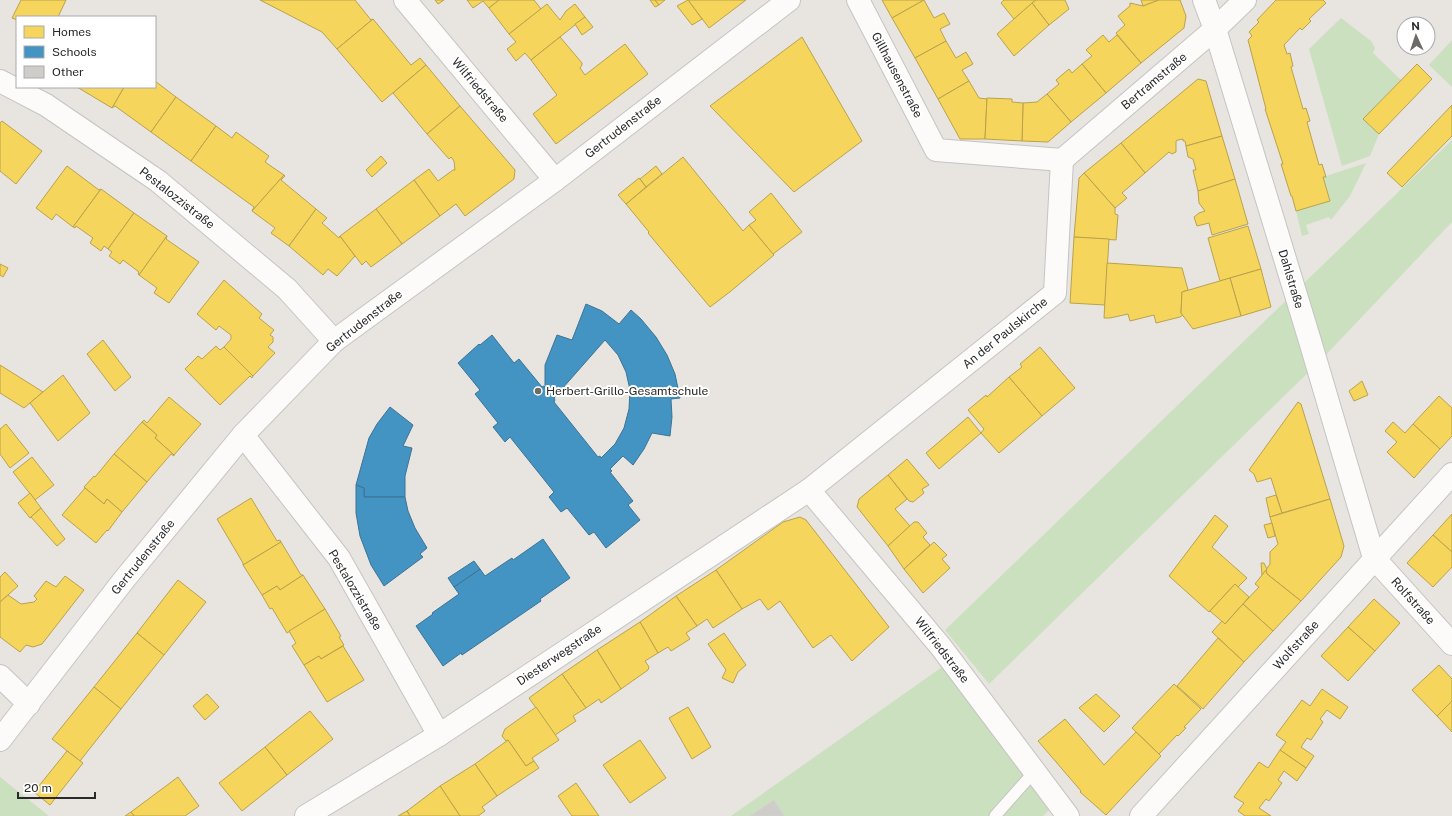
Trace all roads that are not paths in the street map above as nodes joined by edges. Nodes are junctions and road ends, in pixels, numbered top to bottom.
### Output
1 (405, 0) edge
2 (789, 0) edge
3 (858, 0) edge
4 (1204, 0) edge
5 (1245, 0) edge
6 (1215, 30) junction
7 (0, 81) edge
8 (1062, 160) junction
9 (555, 180) junction
10 (334, 341) junction
11 (243, 435) junction
12 (1452, 474) edge
13 (809, 490) junction
14 (1374, 558) junction
15 (1452, 644) edge
16 (0, 676) edge
17 (29, 704) junction
18 (439, 735) junction
19 (0, 740) edge
20 (1034, 772) junction
21 (306, 816) edge
22 (995, 816) edge
23 (1068, 816) edge
24 (1141, 816) edge

1 - 9 street, Wilfriedstraße
2 - 9 street, Gertrudenstraße
3 - 8 street, Gillhausenstraße
4 - 6 street, Dahlstraße
5 - 6 street, Bertramstraße
6 - 8 street, Bertramstraße
6 - 14 street, Dahlstraße
7 - 10 street, Pestalozzistraße
8 - 13 street, An der Paulskirche
9 - 10 street, Gertrudenstraße
10 - 11 street, Gertrudenstraße
11 - 17 street, Gertrudenstraße
11 - 18 street, Pestalozzistraße
12 - 14 street, Wolfstraße
13 - 18 street, Diesterwegstraße
13 - 20 street, Wilfriedstraße
14 - 15 street, Rolfstraße
14 - 24 street, Wolfstraße
16 - 17 street
17 - 19 street, Gertrudenstraße
18 - 21 street, Diesterwegstraße
20 - 22 lane
20 - 23 street, Wilfriedstraße

